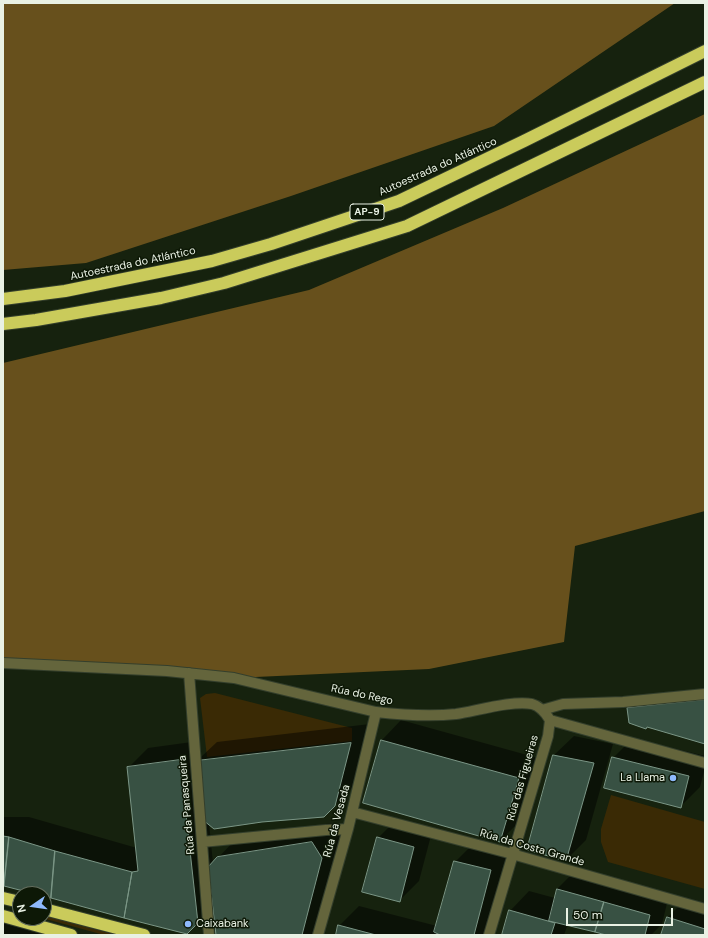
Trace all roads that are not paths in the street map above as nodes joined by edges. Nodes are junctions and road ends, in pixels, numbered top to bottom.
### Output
1 (705, 51) edge
2 (705, 82) edge
3 (3, 299) edge
4 (3, 324) edge
5 (3, 663) edge
6 (189, 673) junction
7 (705, 694) edge
8 (542, 710) junction
9 (376, 712) junction
10 (550, 720) junction
11 (705, 763) edge
12 (352, 812) junction
13 (348, 829) junction
14 (202, 842) junction
15 (513, 854) junction
16 (705, 910) edge
17 (52, 911) edge
18 (3, 916) edge
19 (71, 935) edge
20 (144, 935) edge
21 (209, 935) edge
22 (318, 935) edge
23 (489, 935) edge

1 - 3 highway, Autoestrada do Atlántico / AP-9
2 - 4 highway, AP-9
5 - 6 street, Rúa do Rego
6 - 9 street, Rúa do Rego
6 - 14 street, Rúa da Panasqueira
7 - 8 street
8 - 9 street, Rúa do Rego
8 - 10 street
9 - 12 street, Rúa da Vesada
10 - 11 street
10 - 15 street, Rúa das Figueiras
12 - 13 street, Rúa da Vesada
12 - 15 street, Rúa da Costa Grande
13 - 14 street
13 - 22 street, Rúa da Vesada
14 - 21 street, Rúa da Panasqueira
15 - 16 street, Rúa da Costa Grande
15 - 23 street, Rúa das Figueiras
17 - 20 highway
18 - 19 highway

